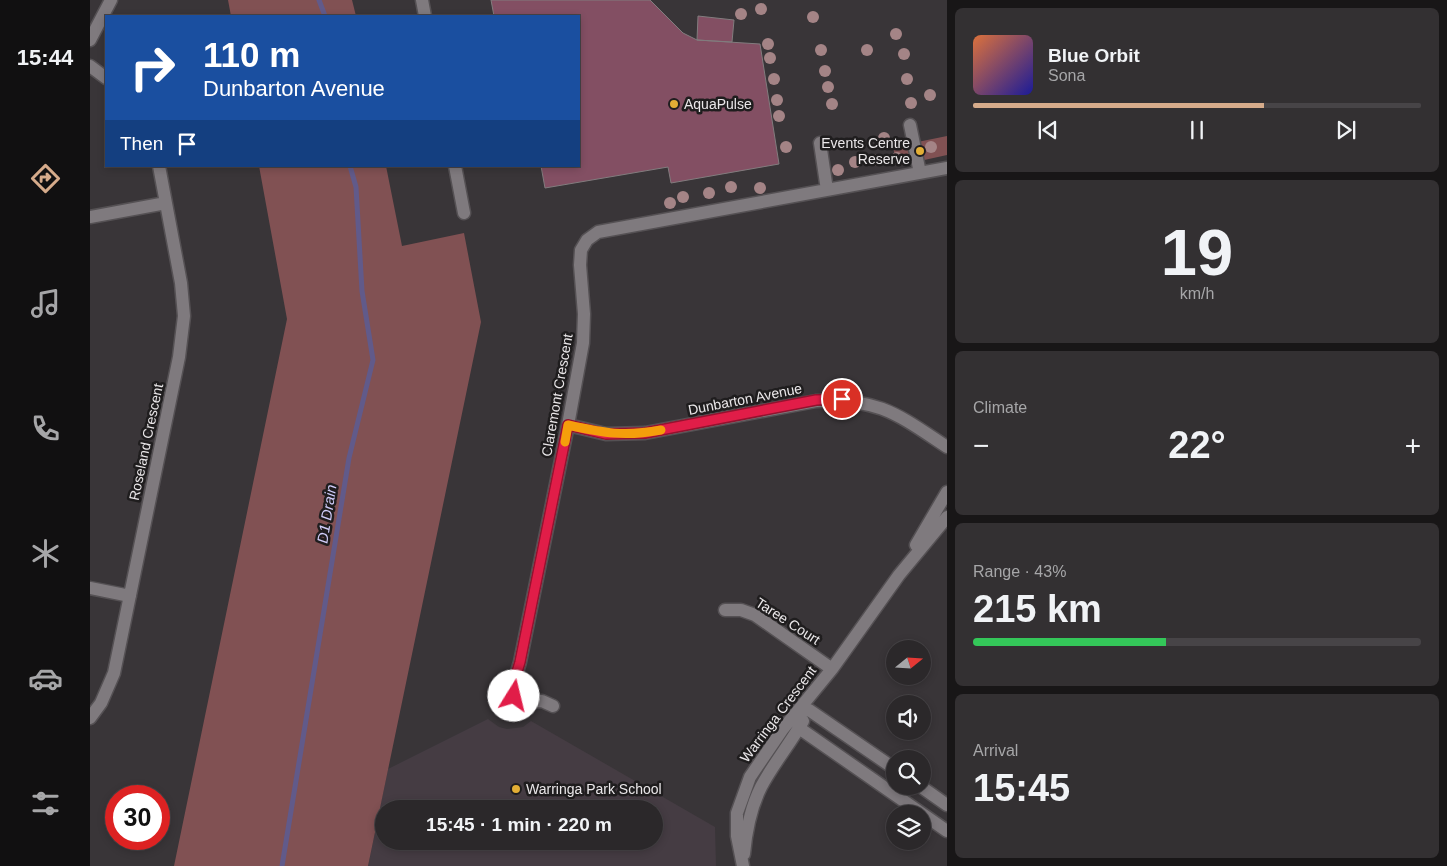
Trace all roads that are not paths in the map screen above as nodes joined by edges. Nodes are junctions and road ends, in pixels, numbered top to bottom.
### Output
1 (112, 0) edge
2 (422, 0) edge
3 (426, 15) edge
4 (90, 40) edge
5 (90, 66) edge
6 (105, 77) edge
7 (910, 125) dead end
8 (820, 143) dead end
9 (159, 167) edge
10 (455, 167) edge
11 (947, 168) edge
12 (920, 173) junction
13 (828, 190) junction
14 (166, 202) junction
15 (464, 212) dead end
16 (90, 217) edge
17 (568, 425) junction
18 (947, 447) edge
19 (947, 492) edge
20 (947, 517) edge
21 (937, 530) edge
22 (90, 588) edge
23 (130, 596) junction
24 (725, 610) dead end
25 (832, 669) junction
26 (553, 706) dead end
27 (809, 710) junction
28 (796, 713) junction
29 (90, 718) edge
30 (799, 728) junction
31 (886, 763) edge
32 (756, 767) junction
33 (768, 775) junction
34 (931, 794) edge
35 (947, 805) edge
36 (947, 831) edge
37 (742, 839) junction
38 (743, 866) edge

1 - 4 street
2 - 3 street
5 - 6 street
7 - 12 street
8 - 13 street
9 - 14 street, Roseland Crescent
10 - 15 street
11 - 12 street, Claremont Crescent
12 - 13 street, Claremont Crescent
13 - 17 street, Claremont Crescent
14 - 16 street
14 - 23 street, Roseland Crescent
17 - 18 street, Dunbarton Avenue
17 - 26 street, Claremont Crescent
19 - 21 street, Warringa Crescent
20 - 21 street, Warringa Crescent
21 - 25 street, Warringa Crescent
22 - 23 street
23 - 29 street, Roseland Crescent
24 - 25 street, Taree Court
25 - 27 street, Warringa Crescent
25 - 28 street, Warringa Crescent
27 - 28 street
27 - 30 street, Warringa Crescent
27 - 31 street
28 - 30 street
28 - 32 street, Warringa Crescent
30 - 33 street, Warringa Crescent
30 - 36 street
32 - 33 street
32 - 37 street, Warringa Crescent
33 - 37 street, Warringa Crescent
34 - 35 street
37 - 38 street, Warringa Crescent

